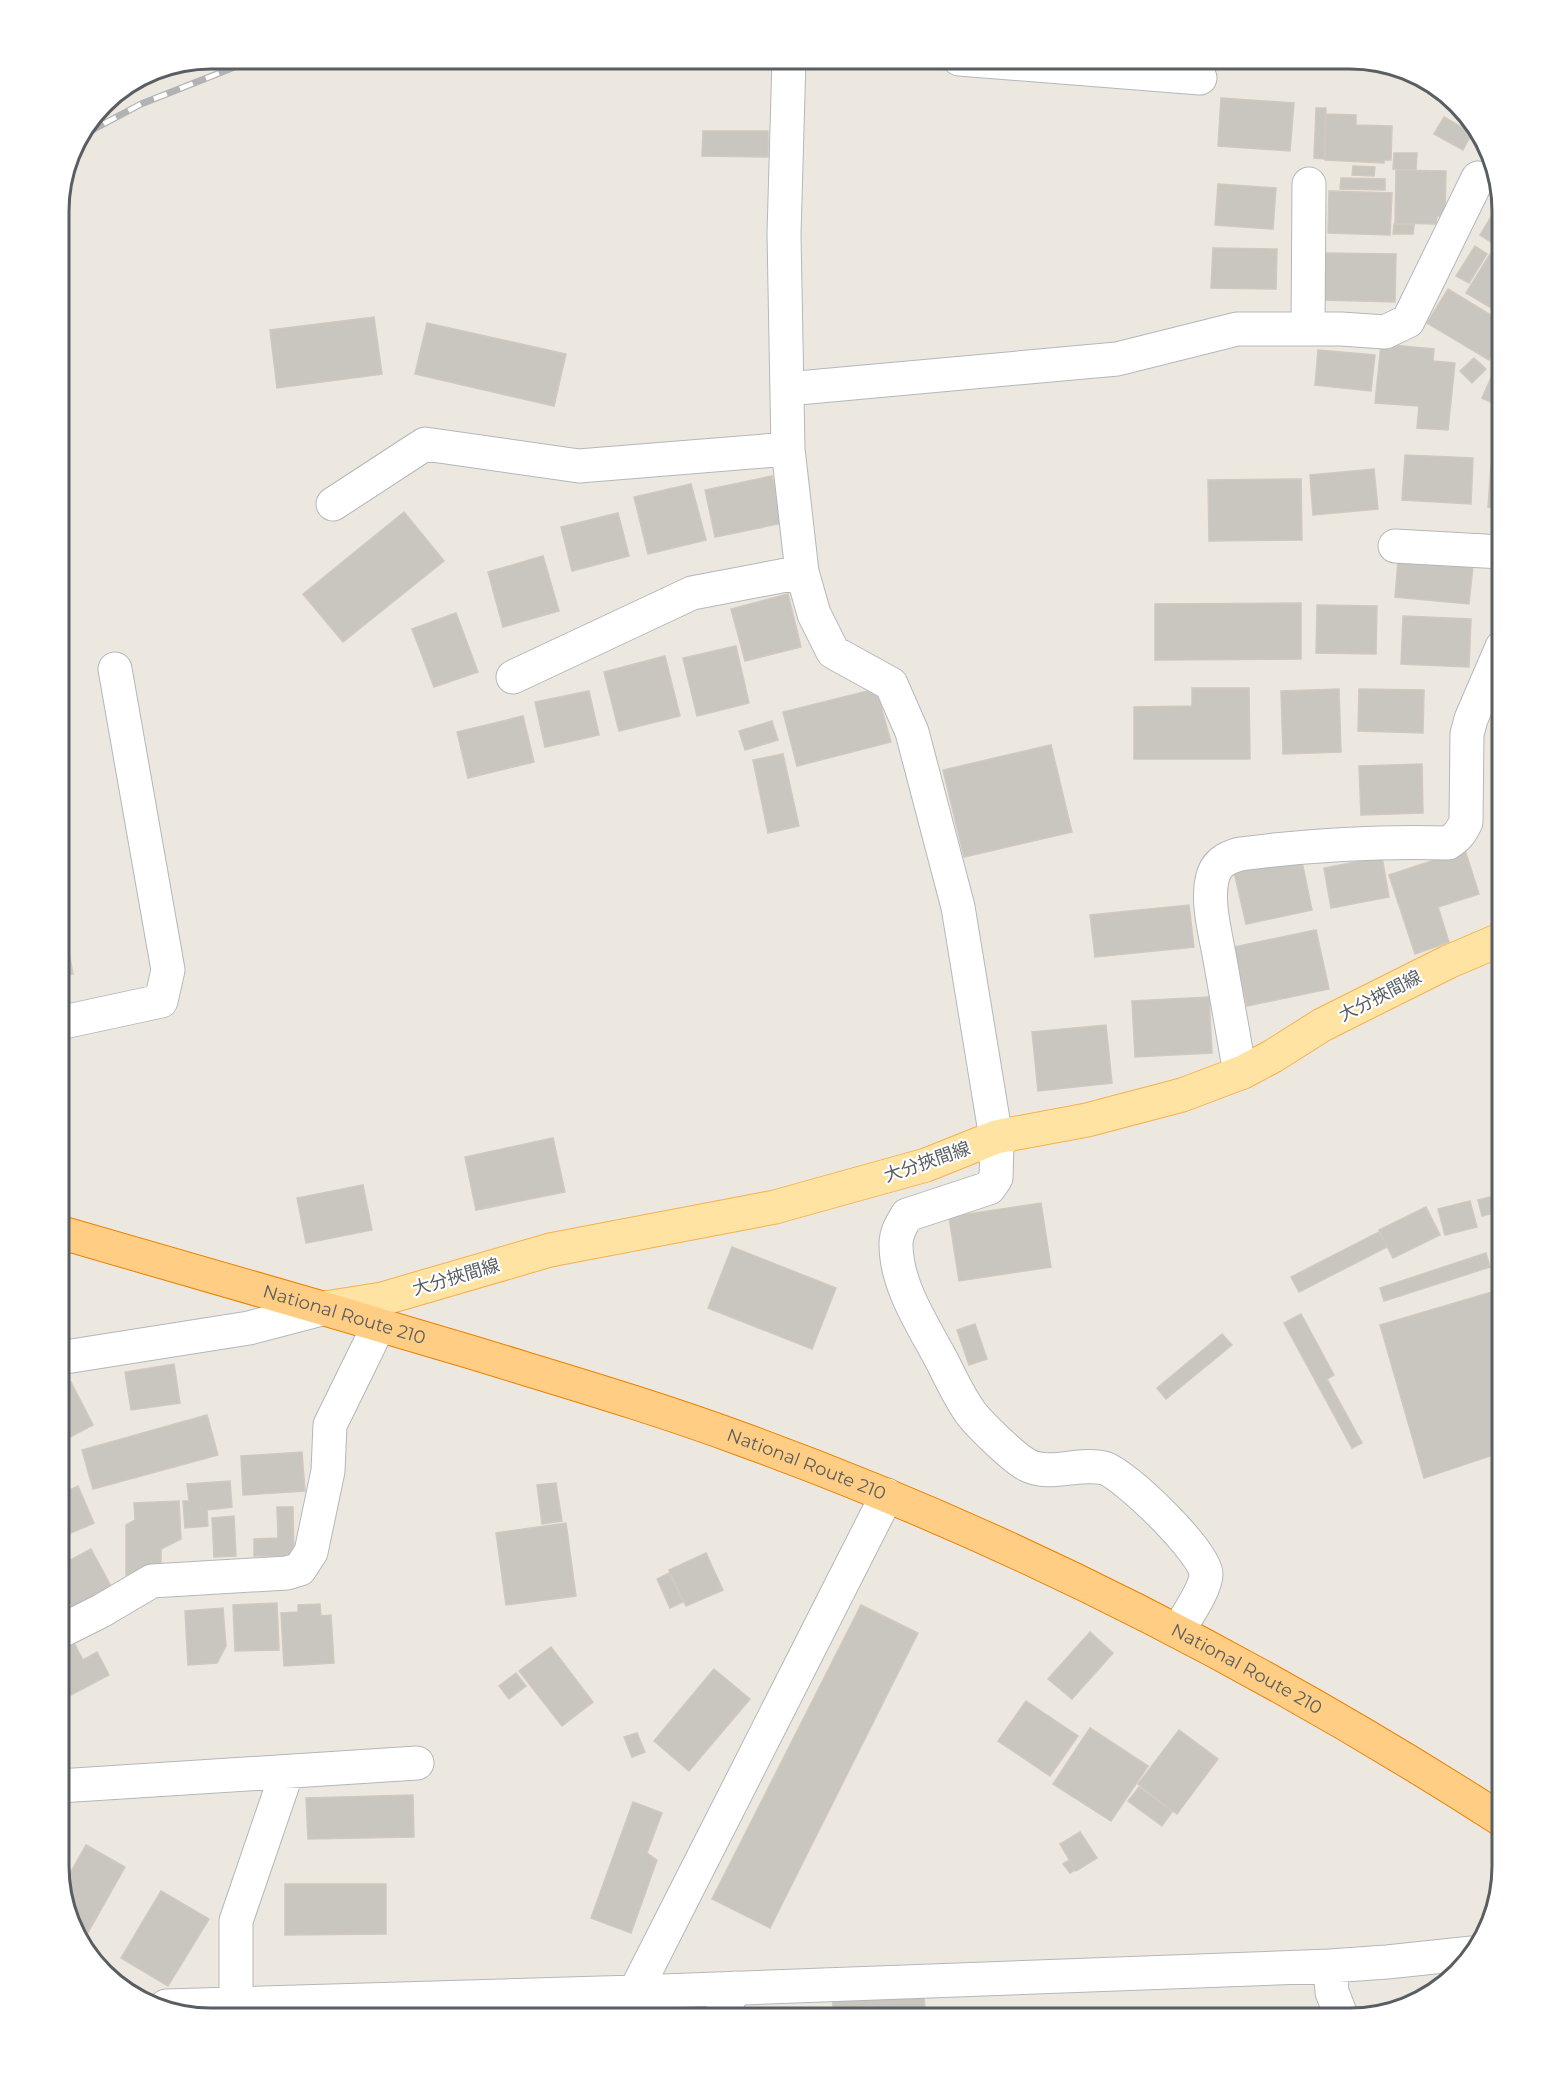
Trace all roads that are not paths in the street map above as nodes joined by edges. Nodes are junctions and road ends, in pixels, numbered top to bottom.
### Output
1 (789, 69) edge
2 (1086, 69) edge
3 (1200, 78) dead end
4 (1478, 178) dead end
5 (1309, 184) dead end
6 (1308, 329) junction
7 (787, 389) junction
8 (788, 449) junction
9 (333, 504) dead end
10 (1395, 546) dead end
11 (1492, 551) edge
12 (802, 572) junction
13 (115, 669) dead end
14 (513, 677) dead end
15 (1490, 704) edge
16 (1492, 944) edge
17 (69, 1021) edge
18 (1240, 1073) junction
19 (996, 1137) junction
20 (69, 1235) edge
21 (325, 1308) junction
22 (379, 1325) junction
23 (69, 1356) edge
24 (887, 1495) junction
25 (69, 1626) edge
26 (1178, 1631) junction
27 (417, 1763) dead end
28 (287, 1772) junction
29 (69, 1785) edge
30 (1492, 1813) edge
31 (1461, 1954) edge
32 (1330, 1966) junction
33 (735, 1988) junction
34 (635, 1992) junction
35 (236, 2004) junction
36 (188, 2006) edge
37 (506, 2007) edge
38 (375, 2008) edge
39 (458, 2008) edge
40 (725, 2008) edge
41 (1338, 2008) edge

1 - 7 street
2 - 3 street
4 - 6 street
5 - 6 street
6 - 7 street
7 - 8 street
8 - 9 street
8 - 12 street
10 - 11 street
12 - 14 street
12 - 19 street
13 - 17 street
15 - 18 street
16 - 18 main road, 大分挾間線
18 - 19 main road, 大分挾間線
19 - 21 main road, 大分挾間線
19 - 26 street
20 - 21 highway, National Route 210
21 - 22 highway, National Route 210
21 - 23 street
22 - 24 highway, National Route 210
22 - 25 street
24 - 26 highway, National Route 210
24 - 34 street
26 - 30 highway, National Route 210
27 - 28 street
28 - 29 street
28 - 35 street
31 - 32 street
32 - 33 street
32 - 41 street
33 - 34 street
33 - 40 street
34 - 37 street
35 - 36 street
35 - 38 street
37 - 39 street

